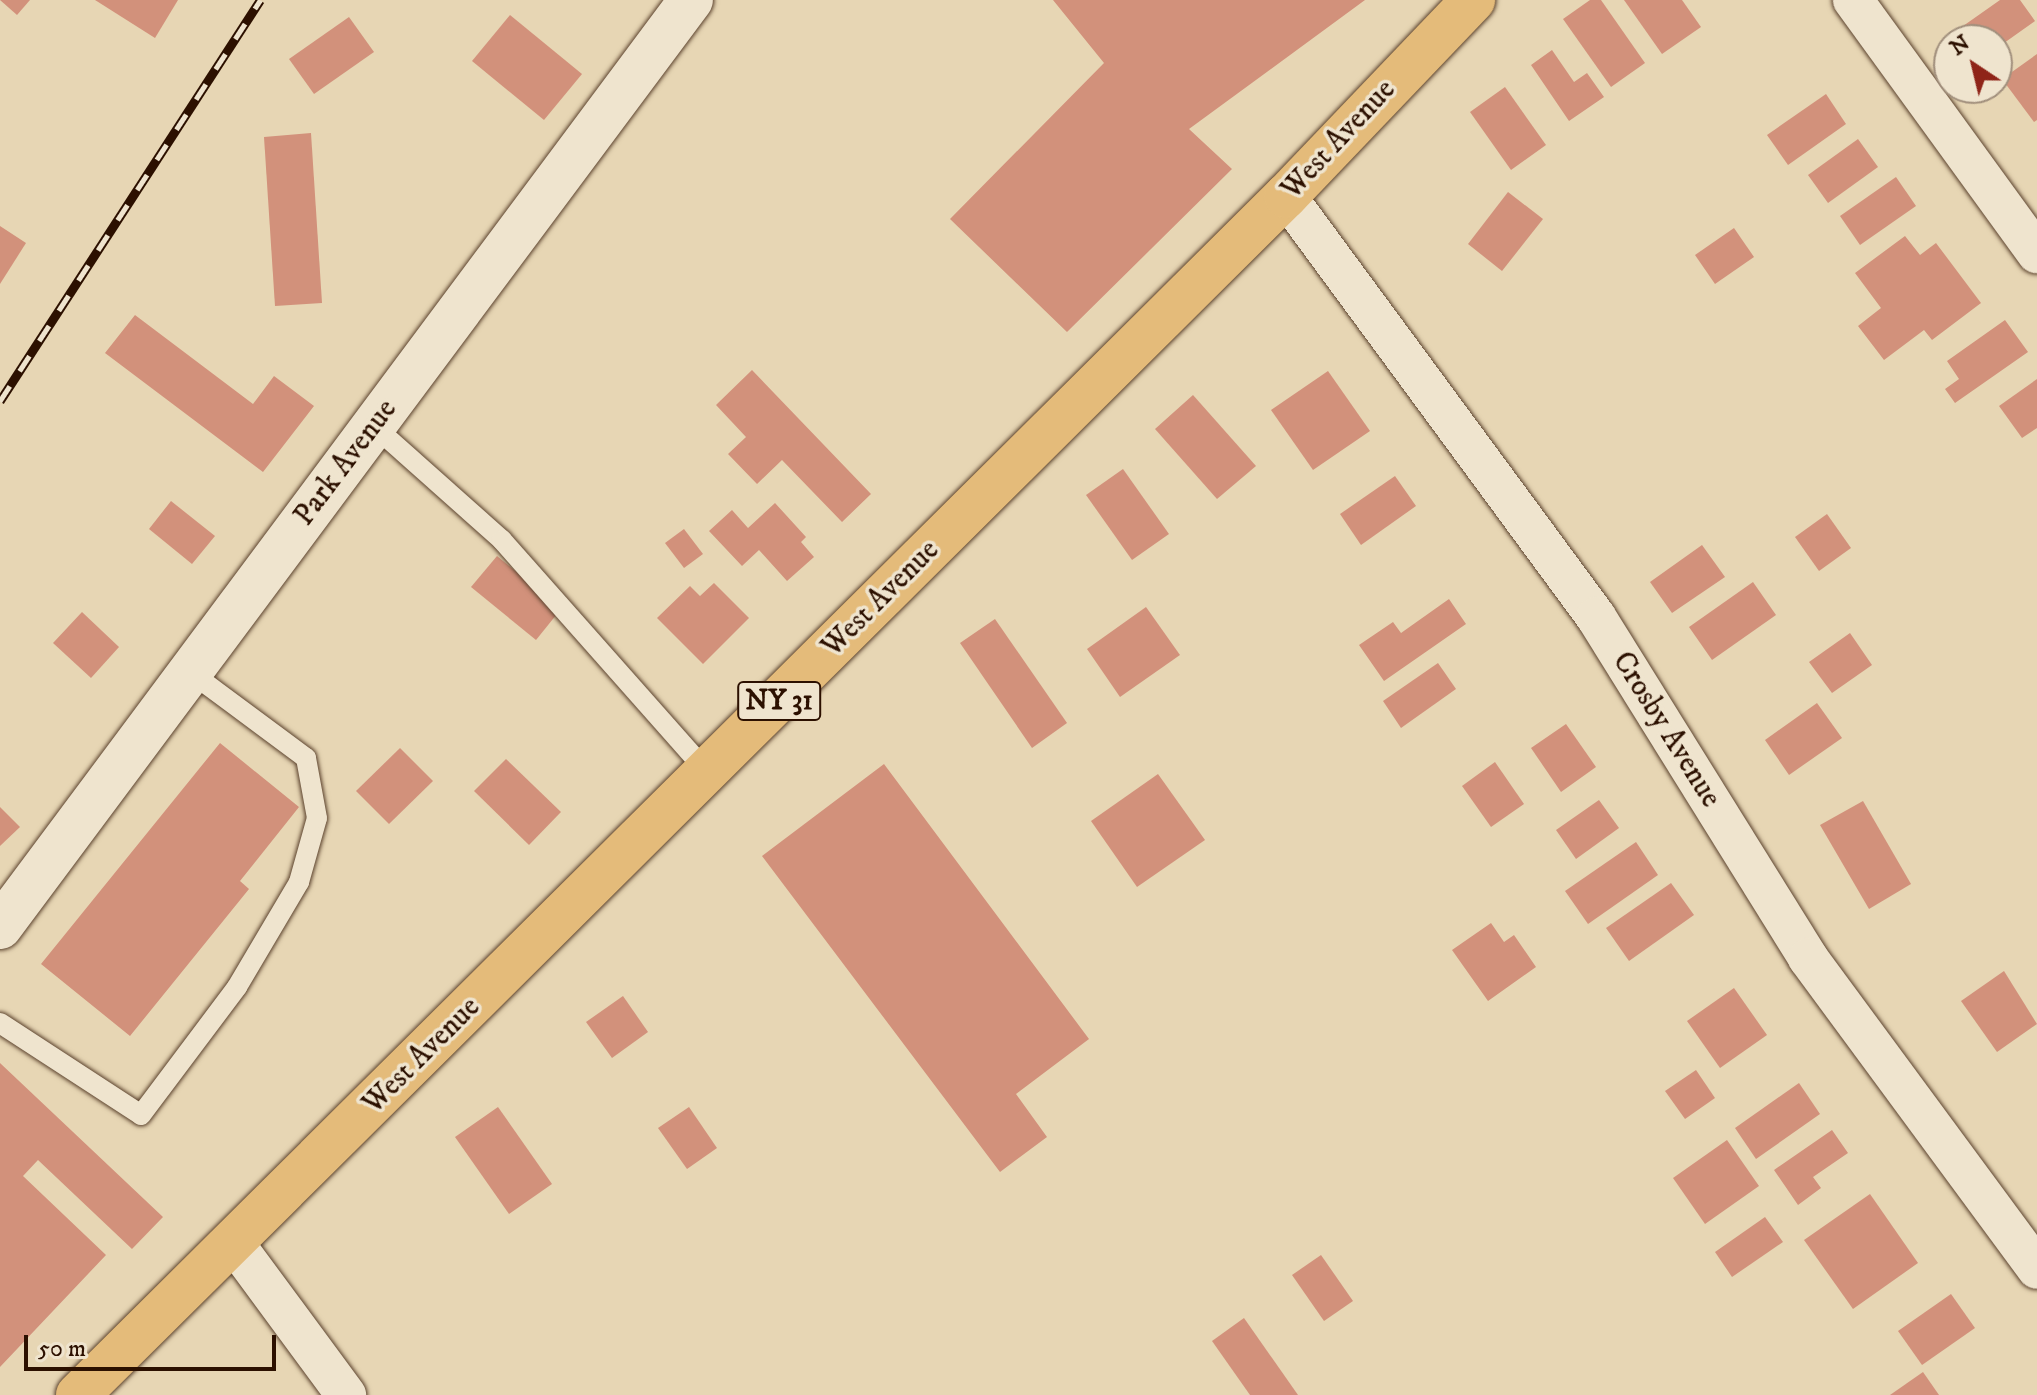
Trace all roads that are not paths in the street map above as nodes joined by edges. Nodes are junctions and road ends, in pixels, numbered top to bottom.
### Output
1 (691, 0) edge
2 (1473, 0) edge
3 (1853, 0) edge
4 (1286, 196) junction
5 (2037, 253) edge
6 (374, 426) junction
7 (190, 672) junction
8 (707, 772) junction
9 (0, 927) edge
10 (0, 1023) edge
11 (234, 1243) junction
12 (2037, 1269) edge
13 (78, 1395) edge
14 (346, 1395) edge

1 - 6 main road, Park Avenue
2 - 4 highway, West Avenue / NY 31
3 - 5 street
4 - 8 highway, West Avenue / NY 31
4 - 12 street, Crosby Avenue
6 - 7 main road, Park Avenue
6 - 8 lane
7 - 9 main road, Park Avenue
7 - 10 lane
8 - 11 highway, West Avenue / NY 31
11 - 13 highway, West Avenue / NY 31
11 - 14 street

